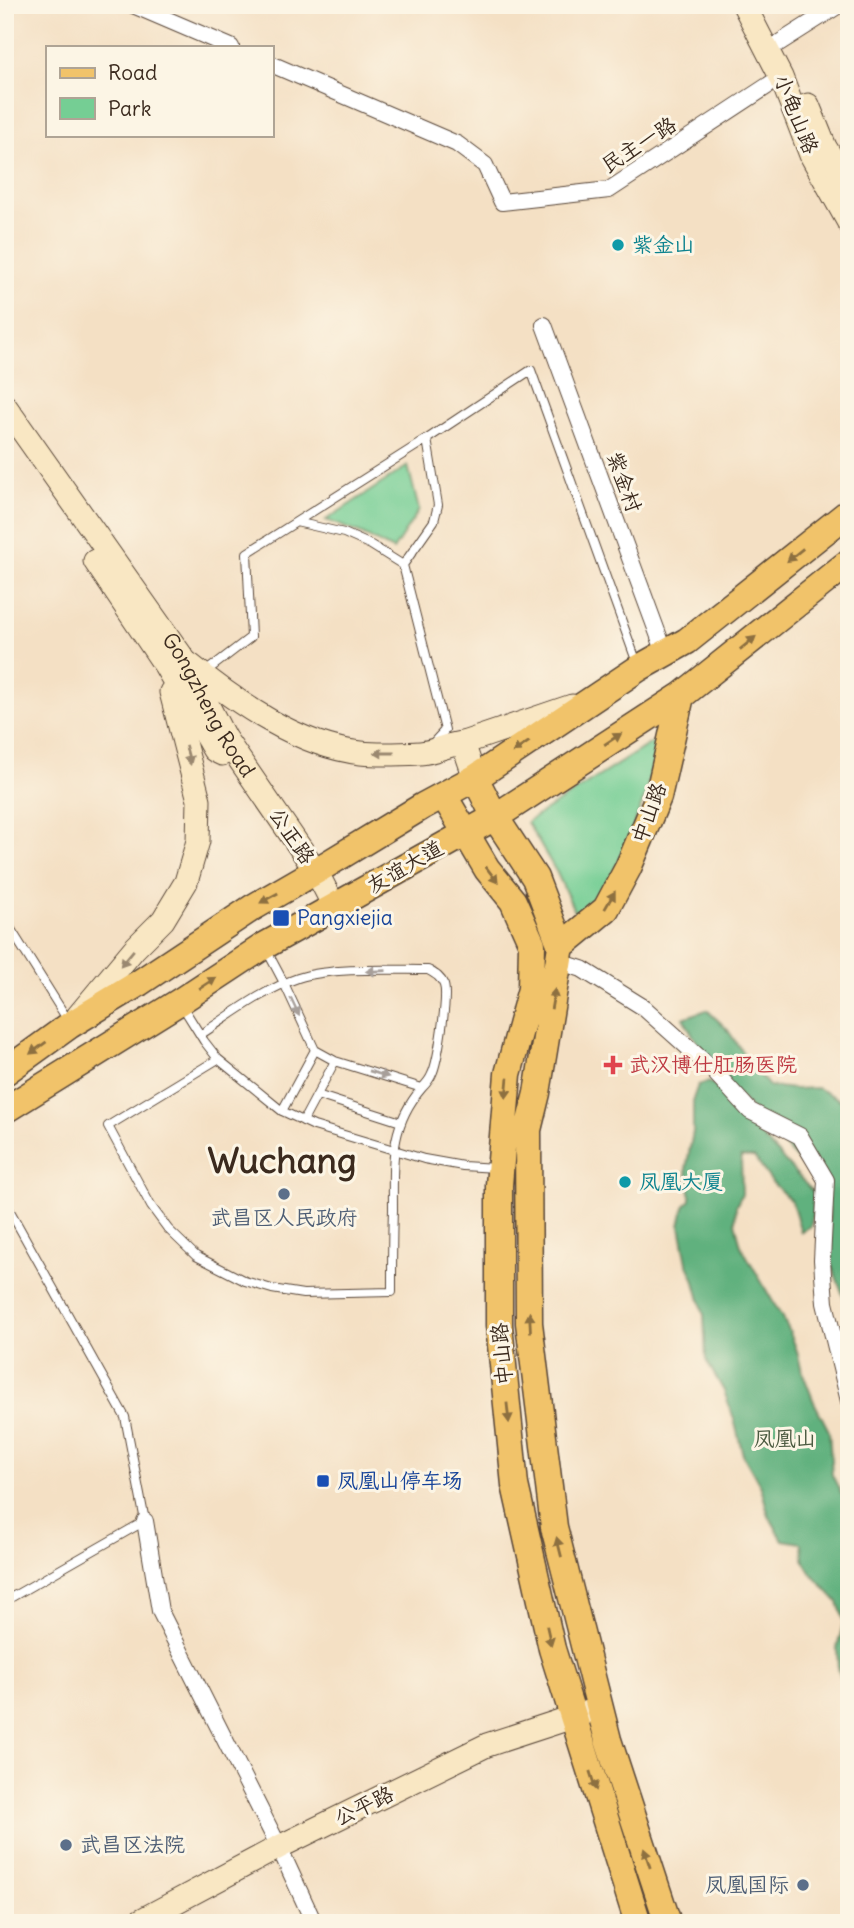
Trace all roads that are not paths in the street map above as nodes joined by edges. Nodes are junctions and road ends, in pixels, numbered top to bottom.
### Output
1 (133, 5) edge
2 (744, 5) edge
3 (760, 5) edge
4 (839, 5) edge
5 (779, 43) junction
6 (229, 46) edge
7 (273, 65) edge
8 (782, 77) junction
9 (849, 187) edge
10 (849, 223) edge
11 (544, 325) dead end
12 (5, 406) edge
13 (5, 432) edge
14 (427, 439) junction
15 (849, 512) edge
16 (296, 522) junction
17 (849, 562) edge
18 (402, 565) junction
19 (665, 653) junction
20 (184, 667) junction
21 (639, 668) junction
22 (688, 691) junction
23 (591, 700) junction
24 (463, 743) junction
25 (424, 753) junction
26 (245, 768) joint
27 (475, 778) junction
28 (443, 796) junction
29 (495, 817) junction
30 (464, 833) junction
31 (316, 872) junction
32 (334, 906) junction
33 (5, 920) edge
34 (264, 946) junction
35 (560, 954) junction
36 (284, 984) junction
37 (179, 1002) junction
38 (71, 1025) junction
39 (200, 1035) junction
40 (315, 1050) junction
41 (218, 1059) junction
42 (334, 1060) junction
43 (5, 1072) edge
44 (422, 1088) junction
45 (317, 1095) junction
46 (5, 1110) edge
47 (282, 1111) junction
48 (303, 1121) junction
49 (401, 1122) junction
50 (394, 1151) junction
51 (500, 1168) junction
52 (5, 1202) edge
53 (849, 1401) edge
54 (145, 1521) junction
55 (5, 1601) edge
56 (600, 1708) junction
57 (572, 1716) junction
58 (279, 1847) junction
59 (136, 1923) edge
60 (314, 1923) edge
61 (638, 1923) edge
62 (668, 1923) edge

1 - 6 street
2 - 8 main road, 小龟山路
3 - 5 main road, 小龟山路
4 - 5 street
5 - 9 main road, 小龟山路
7 - 8 street, 民主一路
8 - 10 main road, 小龟山路
11 - 19 street, 紫金村
12 - 20 main road, Gongzheng Road
13 - 20 main road, Gongzheng Road
14 - 16 lane
14 - 18 lane
14 - 21 lane
15 -> 19 main road
16 - 18 lane
16 - 20 lane
22 -> 17 main road
18 - 25 lane
19 - 21 main road
25 -> 20 main road
20 - 26 main road, Gongzheng Road
20 -> 38 main road
21 - 23 main road, 友谊大道
29 -> 22 main road, 友谊大道
35 -> 22 main road, 中山路
23 - 24 main road
23 -> 27 main road, 友谊大道
24 - 25 main road
24 - 27 main road
26 - 31 main road, 公正路
27 - 28 main road, 友谊大道
27 - 29 main road
28 - 30 main road, 中山路
28 - 31 main road, 友谊大道
29 - 30 main road, 友谊大道
29 - 35 main road
30 - 32 main road, 友谊大道
30 -> 51 main road, 中山路
31 - 32 main road, 公正路
31 -> 38 main road, 友谊大道
32 - 34 main road, 友谊大道
33 - 38 lane
34 - 36 lane
37 -> 34 main road, 友谊大道
35 - 53 street
56 -> 35 main road, 中山路
36 - 39 lane
36 -> 40 lane
44 -> 36 lane
37 - 39 lane
37 - 46 main road, 友谊大道
38 -> 43 main road, 友谊大道
39 - 41 lane
40 - 42 lane
40 - 47 lane
41 - 47 lane
41 - 50 lane
42 -> 44 lane
42 - 45 lane
44 - 49 lane
45 - 48 lane
45 - 49 lane
47 - 48 lane
48 - 50 lane
49 - 50 lane
50 - 51 lane
51 -> 57 main road, 中山路
52 - 54 lane
54 - 55 lane
54 - 58 street
56 - 57 main road, 公平路
62 -> 56 main road, 中山路
57 - 58 main road, 公平路
57 -> 61 main road, 中山路
58 - 59 main road, 公平路
58 - 60 street

